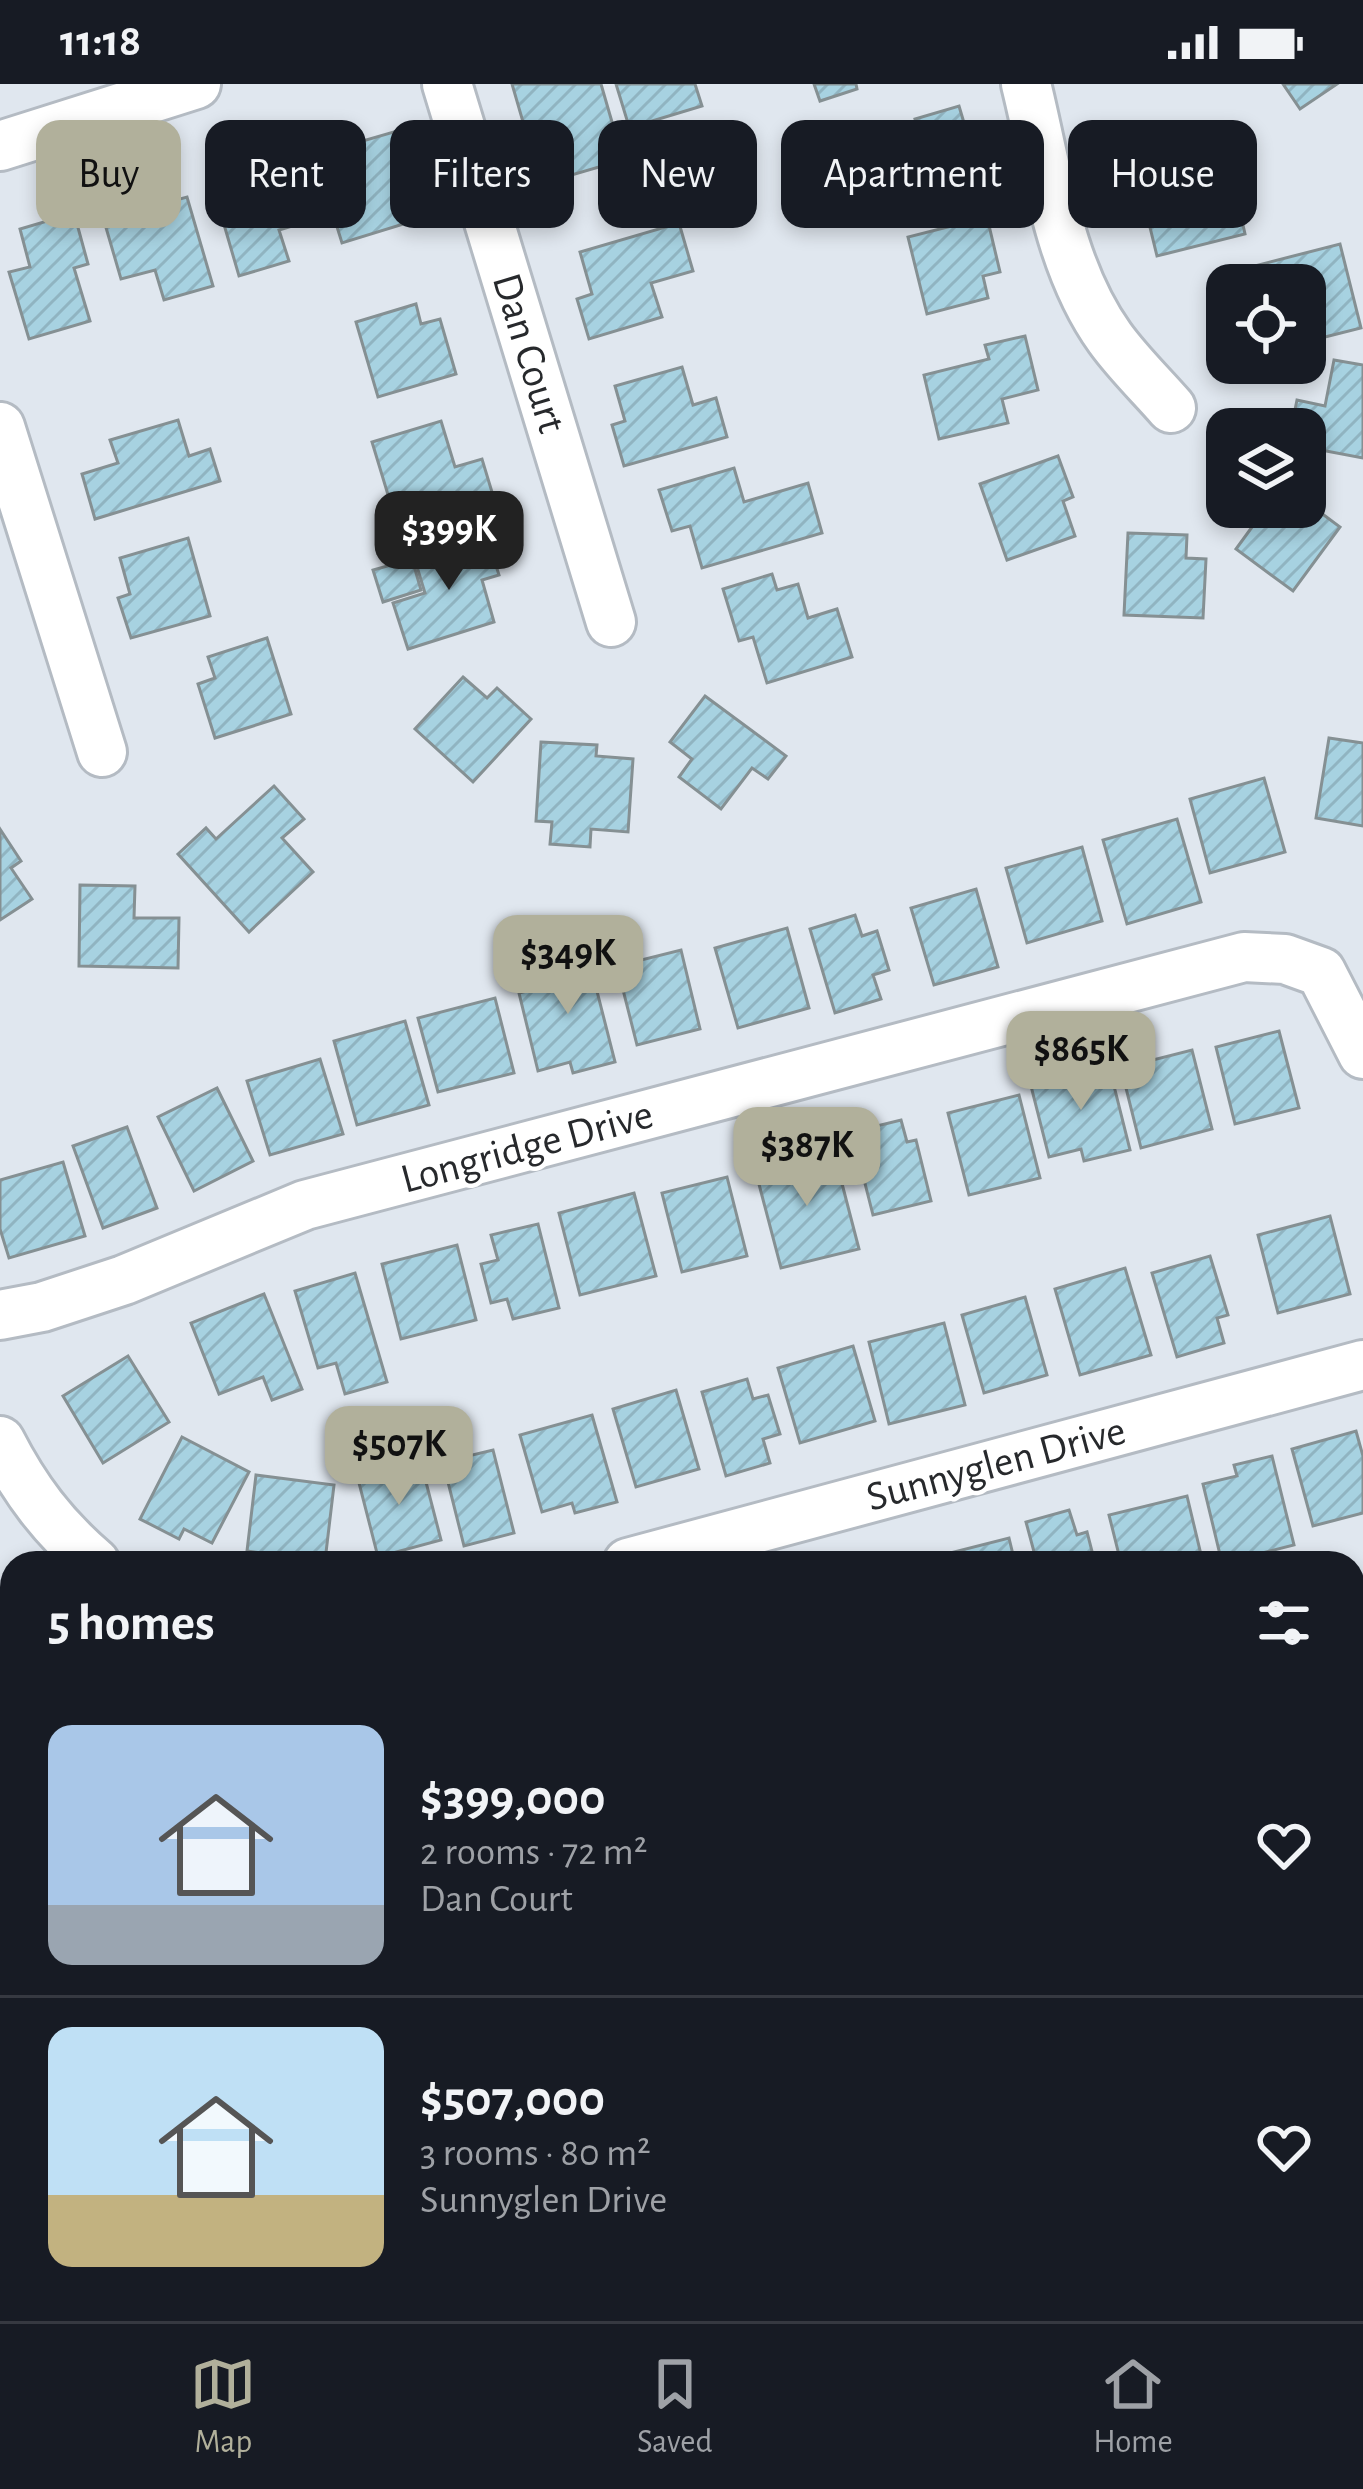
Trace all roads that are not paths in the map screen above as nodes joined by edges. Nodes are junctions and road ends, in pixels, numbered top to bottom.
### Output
1 (196, 84) edge
2 (447, 84) edge
3 (1026, 84) edge
4 (0, 146) edge
5 (1171, 408) dead end
6 (0, 427) edge
7 (611, 622) dead end
8 (102, 752) dead end
9 (1363, 1054) edge
10 (0, 1315) edge
11 (1363, 1365) edge
12 (0, 1441) edge
13 (81, 1551) edge
14 (673, 1551) edge

1 - 4 street
2 - 7 street, Dan Court
3 - 5 street
6 - 8 street
9 - 10 street, Longridge Drive
11 - 14 street, Sunnyglen Drive
12 - 13 street

